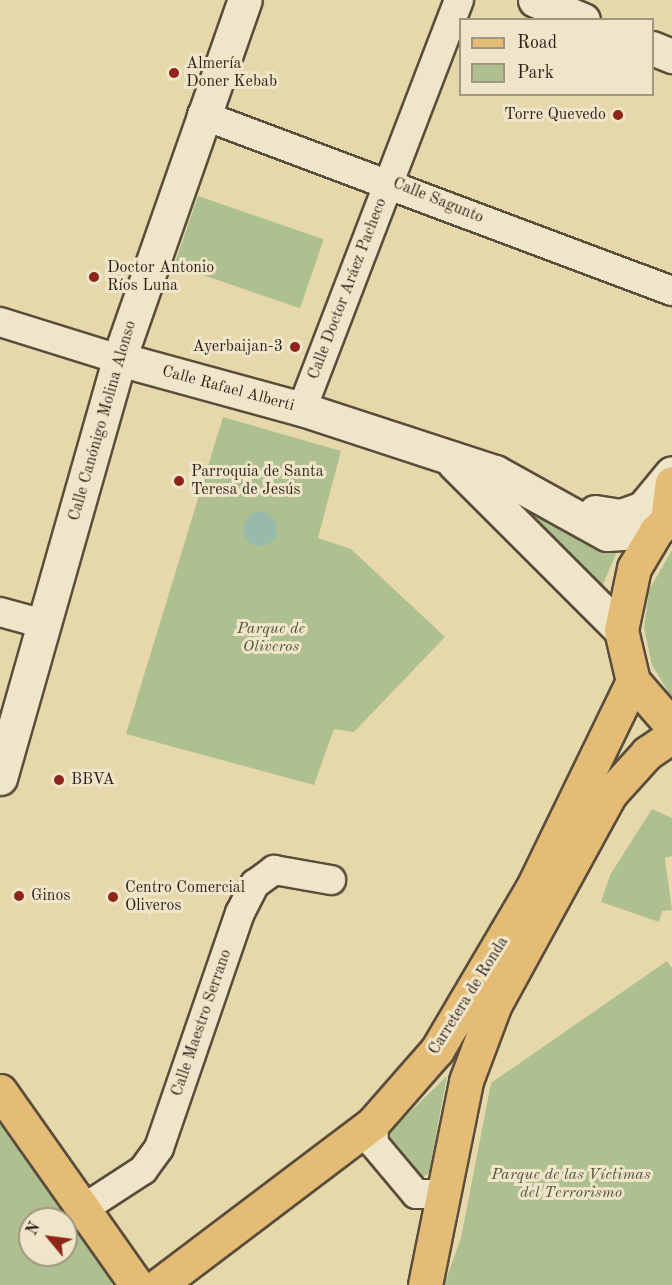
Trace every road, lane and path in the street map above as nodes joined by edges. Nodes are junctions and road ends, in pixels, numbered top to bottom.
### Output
1 (245, 0) edge
2 (459, 0) edge
3 (535, 0) edge
4 (578, 18) edge
5 (654, 49) edge
6 (672, 56) edge
7 (202, 115) junction
8 (390, 182) junction
9 (672, 291) edge
10 (0, 322) edge
11 (119, 359) junction
12 (302, 409) junction
13 (454, 463) junction
14 (672, 473) edge
15 (672, 483) edge
16 (547, 499) junction
17 (665, 523) edge
18 (0, 612) edge
19 (44, 624) junction
20 (621, 630) junction
21 (633, 681) junction
22 (672, 726) edge
23 (672, 736) edge
24 (0, 778) edge
25 (331, 880) dead end
26 (0, 1091) edge
27 (373, 1123) junction
28 (444, 1185) junction
29 (82, 1209) junction
30 (137, 1285) edge
31 (159, 1285) edge
32 (425, 1285) edge

1 - 7 street, Calle Canónigo Molina Alonso
2 - 8 street, Calle Doctor Aráez Pacheco
3 - 4 street
5 - 6 street
7 - 8 street, Calle Sagunto
7 - 11 street, Calle Canónigo Molina Alonso
8 - 9 street, Calle Sagunto
8 - 12 street, Calle Doctor Aráez Pacheco
10 - 11 street, Calle Rafael Alberti
11 - 12 street, Calle Rafael Alberti
11 - 19 street, Calle Canónigo Molina Alonso
12 - 13 street, Calle Rafael Alberti
13 - 16 street, Calle Rafael Alberti
13 - 20 street, Calle Rafael Alberti
14 - 16 street, Calle Rafael Alberti
15 - 17 main road
16 - 17 street, Calle Rafael Alberti
17 - 20 main road
18 - 19 street
19 - 24 street, Calle Canónigo Molina Alonso
20 - 21 main road
21 - 22 main road
21 - 27 main road, Carretera de Ronda
23 - 28 main road, Carretera de Ronda
25 - 29 street, Calle Maestro Serrano
26 - 29 main road
27 - 28 street
27 - 31 main road, Carretera de Ronda
28 - 32 main road, Carretera de Ronda
29 - 30 main road

